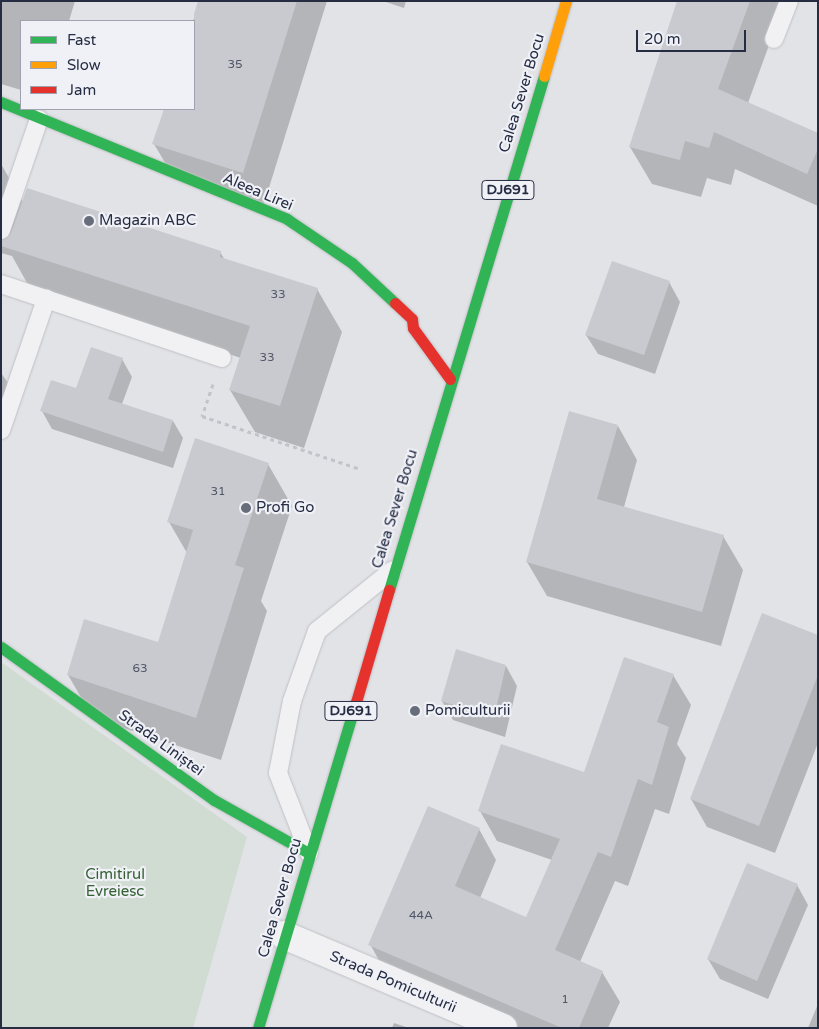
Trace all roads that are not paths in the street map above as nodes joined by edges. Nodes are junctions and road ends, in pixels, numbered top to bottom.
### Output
1 (566, 1) edge
2 (789, 1) edge
3 (774, 39) dead end
4 (1, 102) edge
5 (39, 119) junction
6 (1, 230) edge
7 (1, 284) edge
8 (46, 299) junction
9 (222, 358) road end
10 (450, 380) junction
11 (1, 430) edge
12 (393, 570) junction
13 (1, 647) edge
14 (309, 853) junction
15 (284, 935) junction
16 (258, 1028) edge
17 (503, 1028) edge

1 - 10 main road, Calea Sever Bocu / DJ691
2 - 3 lane
4 - 5 main road, Aleea Lirei
5 - 6 lane
5 - 10 main road, Aleea Lirei
7 - 8 lane
8 - 9 lane
8 - 11 lane
10 - 12 main road, Calea Sever Bocu / DJ691
12 - 14 main road, Calea Sever Bocu / DJ691
12 - 14 lane
13 - 14 main road, Strada Liniștei
14 - 15 main road, Calea Sever Bocu / DJ691
15 - 16 main road, Calea Sever Bocu / DJ691
15 - 17 street, Strada Pomiculturii

